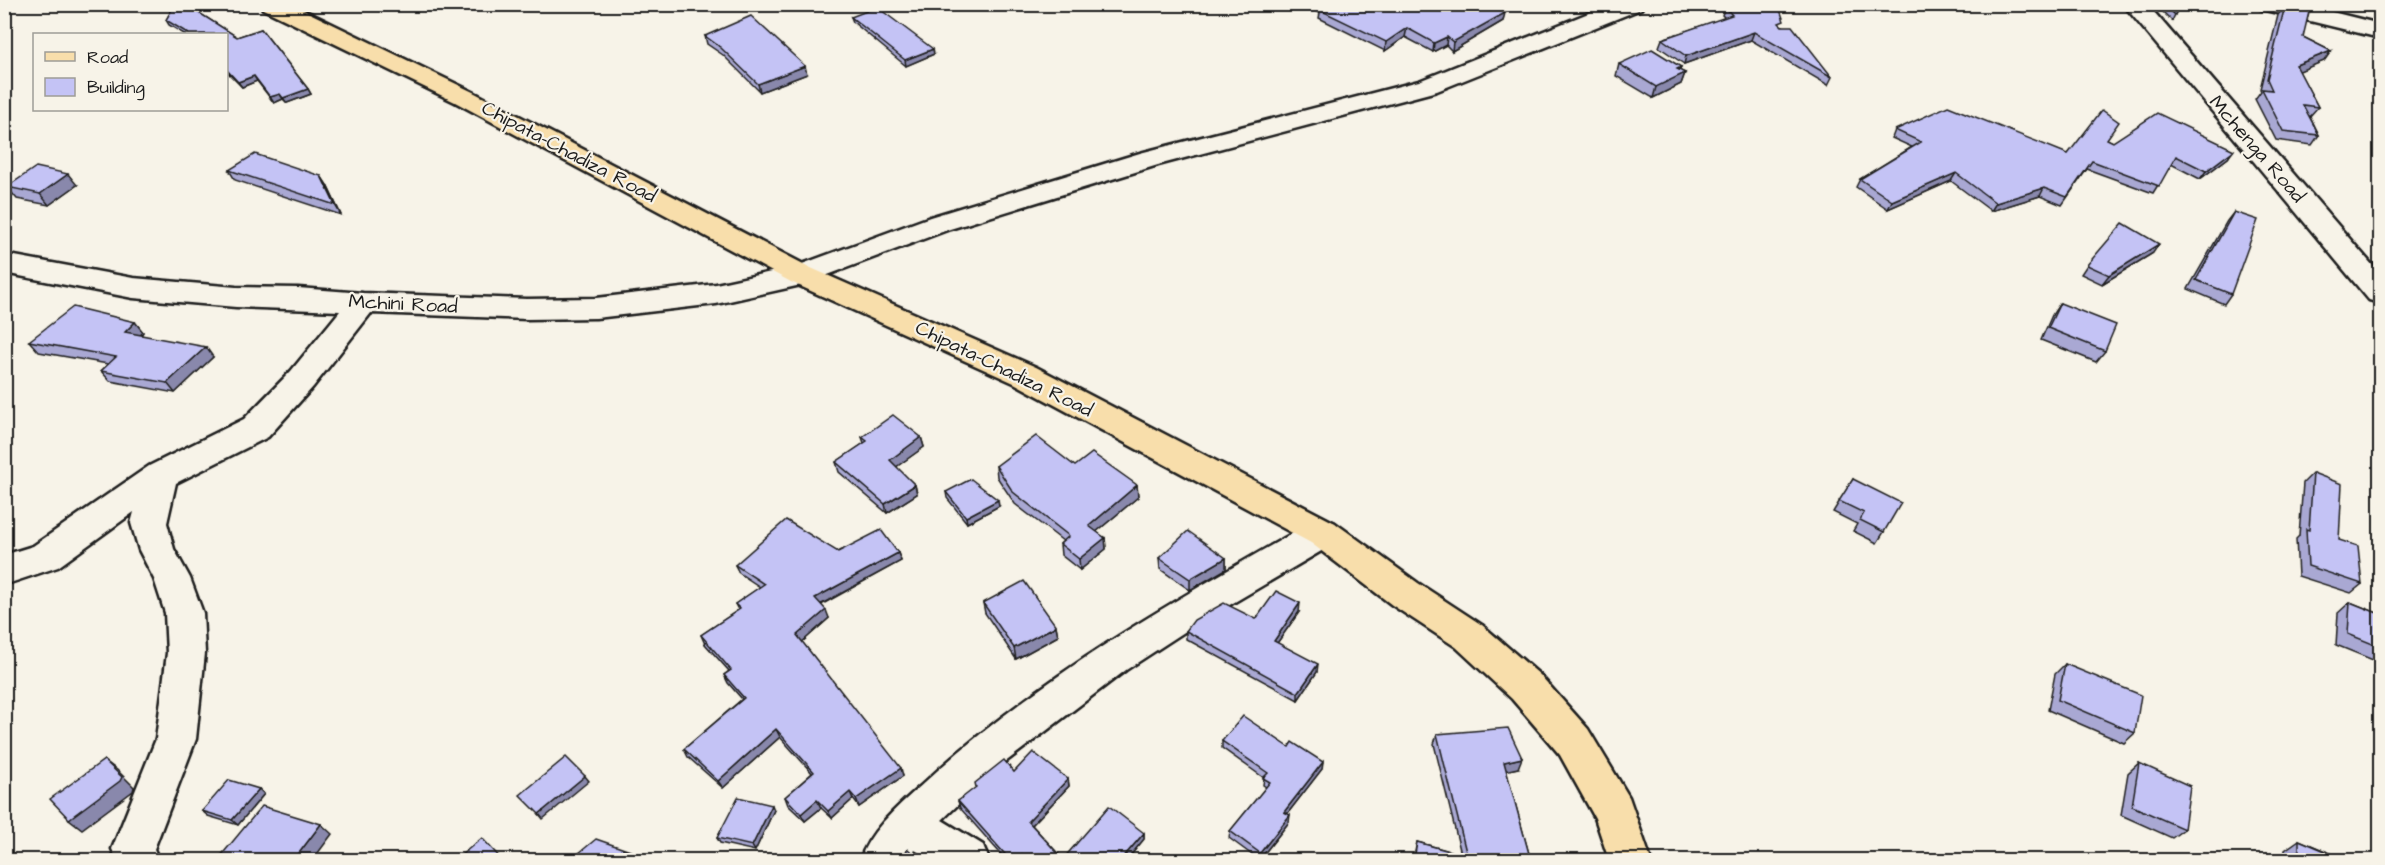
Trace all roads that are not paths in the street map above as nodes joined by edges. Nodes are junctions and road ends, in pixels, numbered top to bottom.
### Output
1 (271, 4) edge
2 (1633, 4) edge
3 (2134, 4) edge
4 (2269, 4) edge
5 (2380, 31) edge
6 (4, 263) edge
7 (801, 275) junction
8 (2380, 293) edge
9 (363, 303) junction
10 (161, 475) junction
11 (1323, 533) junction
12 (4, 570) edge
13 (910, 823) junction
14 (138, 861) edge
15 (881, 861) edge
16 (968, 861) edge
17 (1630, 861) edge

1 - 7 main road, Chipata-Chadiza Road
2 - 7 street, Mchini Road
3 - 8 street, Mchenga Road
4 - 5 street
6 - 9 street, Mchini Road
7 - 9 street, Mchini Road
7 - 11 main road, Chipata-Chadiza Road
9 - 10 street
10 - 12 street
10 - 14 street
11 - 13 street
11 - 17 main road, Chipata-Chadiza Road
13 - 15 street
13 - 16 street

